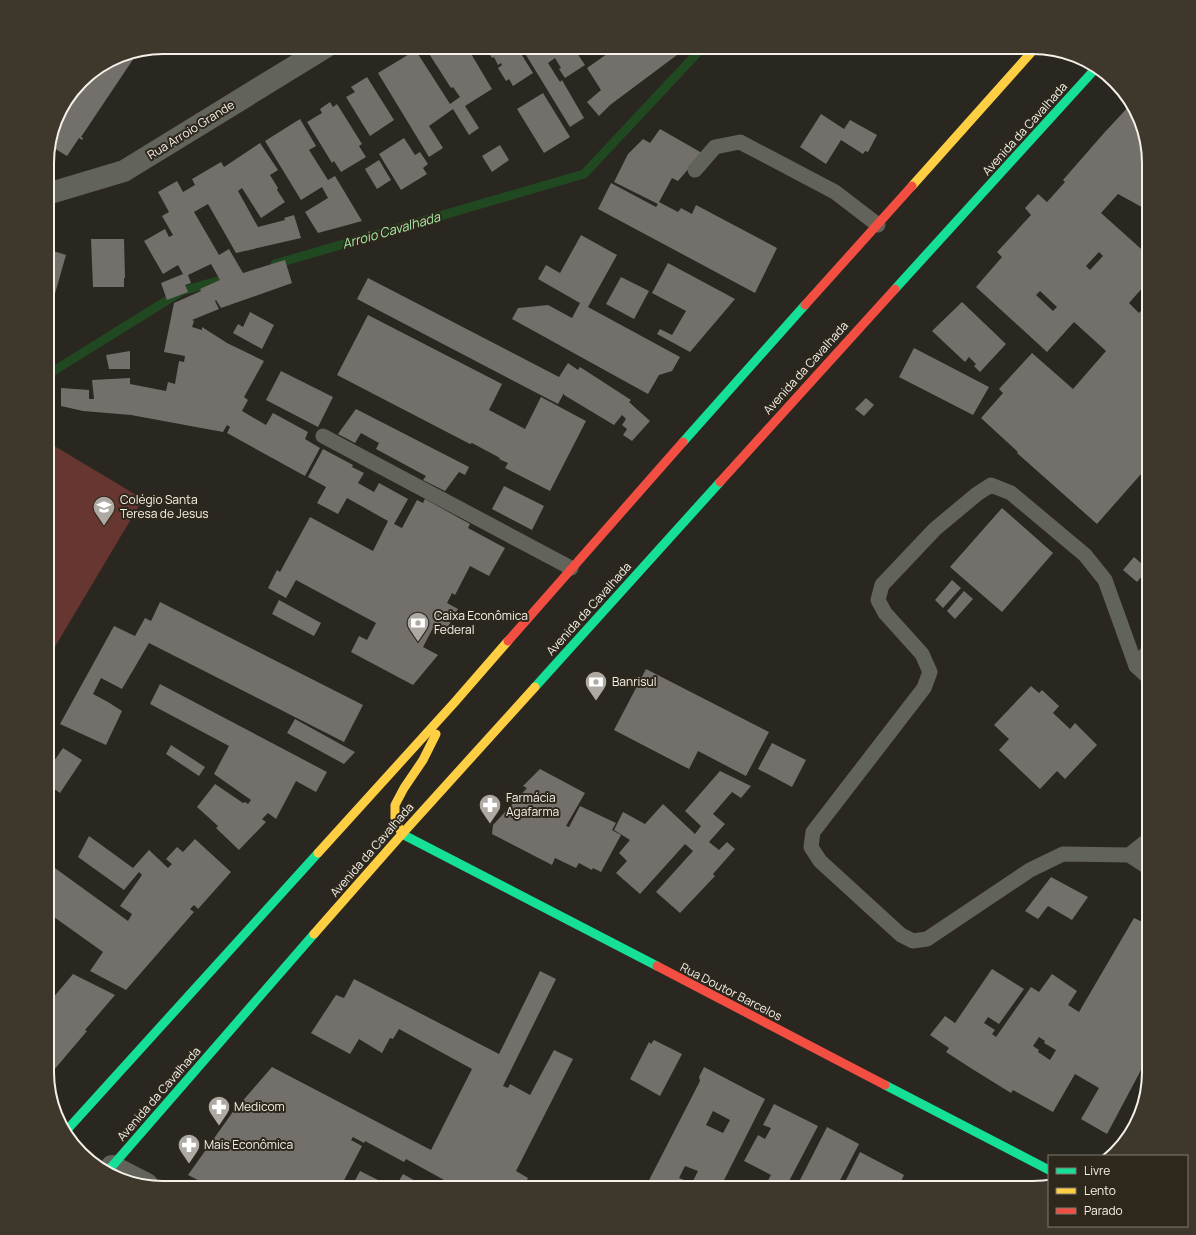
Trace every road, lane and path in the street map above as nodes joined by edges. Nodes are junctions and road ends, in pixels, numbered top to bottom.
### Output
1 (315, 54) edge
2 (1030, 54) edge
3 (1093, 71) edge
4 (696, 170) dead end
5 (54, 192) edge
6 (878, 224) junction
7 (323, 436) dead end
8 (571, 568) junction
9 (1142, 659) edge
10 (1136, 666) junction
11 (1142, 672) edge
12 (454, 703) junction
13 (402, 834) junction
14 (1142, 845) edge
15 (1129, 855) junction
16 (1142, 863) edge
17 (69, 1127) edge
18 (110, 1167) edge
19 (1048, 1169) edge

1 - 5 street, Rua Arroio Grande
2 - 6 main road
3 - 13 main road, Avenida da Cavalhada
4 - 6 lane
6 - 8 main road
7 - 8 lane
8 - 12 main road
9 - 10 lane
10 - 11 lane
10 - 15 lane
12 - 13 main road
12 - 17 main road
13 - 18 main road, Avenida da Cavalhada
13 - 19 main road, Rua Doutor Barcelos
14 - 15 lane
15 - 16 lane

